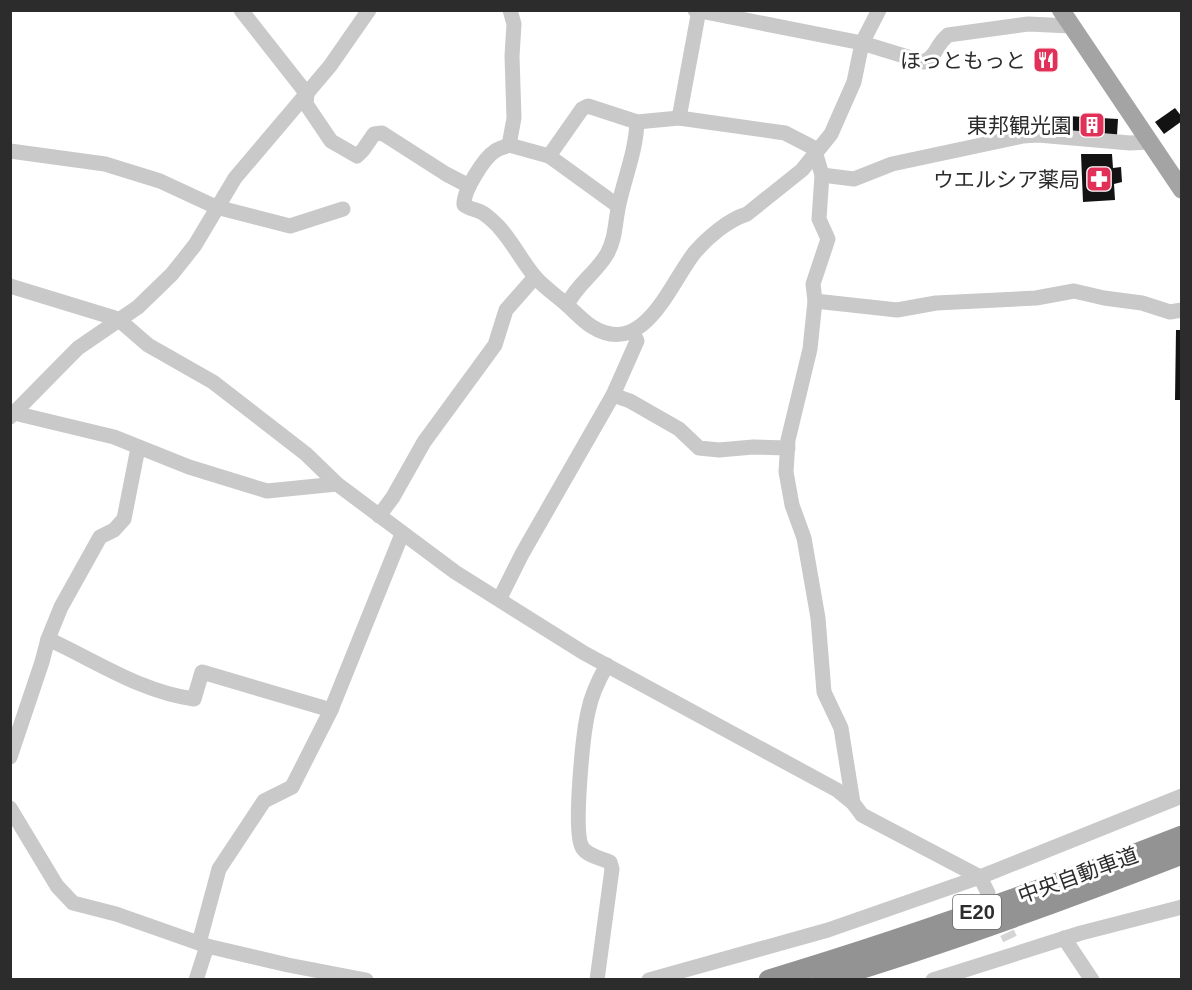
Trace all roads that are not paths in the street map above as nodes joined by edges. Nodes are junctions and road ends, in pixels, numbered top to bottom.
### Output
1 (241, 10) edge
2 (369, 10) edge
3 (510, 10) edge
4 (879, 10) edge
5 (1061, 10) edge
6 (697, 11) edge
7 (1071, 26) junction
8 (862, 43) junction
9 (307, 94) junction
10 (679, 118) junction
11 (636, 122) junction
12 (1149, 142) junction
13 (509, 145) junction
14 (10, 151) edge
15 (816, 154) junction
16 (549, 156) junction
17 (822, 175) junction
18 (468, 186) junction
19 (1182, 190) edge
20 (618, 206) junction
21 (216, 207) junction
22 (343, 209) dead end
23 (535, 277) junction
24 (10, 286) edge
25 (815, 300) junction
26 (567, 305) junction
27 (1182, 310) edge
28 (118, 319) junction
29 (633, 332) junction
30 (613, 395) junction
31 (12, 414) edge
32 (138, 448) junction
33 (788, 448) junction
34 (337, 484) junction
35 (379, 516) junction
36 (402, 534) junction
37 (500, 598) junction
38 (48, 639) junction
39 (607, 665) junction
40 (331, 710) junction
41 (10, 757) edge
42 (1182, 796) edge
43 (853, 803) junction
44 (10, 808) edge
45 (1182, 836) edge
46 (1182, 854) edge
47 (980, 877) junction
48 (988, 893) dead end
49 (1182, 907) edge
50 (1064, 938) junction
51 (203, 945) junction
52 (196, 980) edge
53 (366, 980) edge
54 (597, 980) edge
55 (649, 980) edge
56 (769, 980) edge
57 (823, 980) edge
58 (933, 980) edge
59 (1092, 980) edge

1 - 9 street
2 - 9 street
3 - 13 street
4 - 8 street
5 - 7 main road
6 - 8 street
6 - 10 street
7 - 8 street
7 - 12 main road
8 - 15 street
9 - 18 street
9 - 21 street
10 - 11 street
10 - 15 street
11 - 16 street
11 - 20 street
12 - 17 street
12 - 19 main road
13 - 16 street
13 - 18 street
14 - 21 street
15 - 17 street
15 - 29 street
16 - 20 street
17 - 25 street
18 - 23 street
20 - 26 street
21 - 22 street
21 - 28 street
23 - 26 street
23 - 35 street
24 - 28 street
25 - 27 street
25 - 33 street
26 - 29 street
28 - 31 street
28 - 34 street
29 - 30 street
30 - 33 street
30 - 37 street
31 - 32 street
32 - 34 street
32 - 38 street
33 - 43 street
34 - 35 street
35 - 36 street
36 - 37 street
36 - 40 street
37 - 39 street
38 - 40 street
38 - 41 street
39 - 43 street
39 - 54 street
40 - 51 street
42 - 47 street
43 - 47 street
44 - 51 street
45 - 56 highway, 中央自動車道 / E20
46 - 57 highway, 中央自動車道 / E20
47 - 48 street
47 - 55 street
49 - 50 street
50 - 58 street
50 - 59 street
51 - 52 street
51 - 53 street

